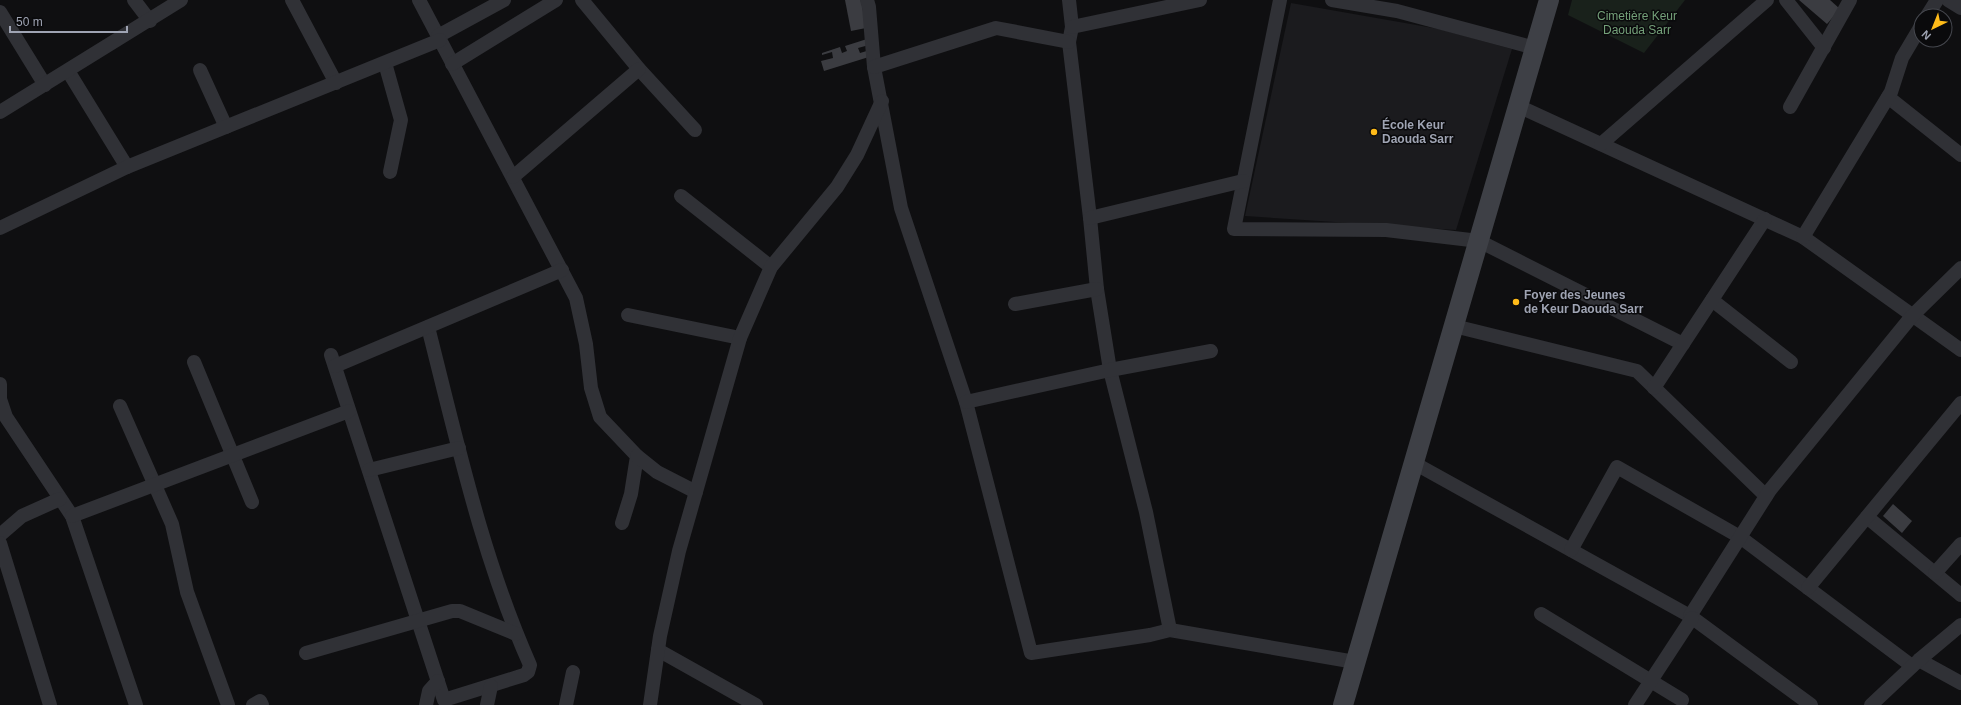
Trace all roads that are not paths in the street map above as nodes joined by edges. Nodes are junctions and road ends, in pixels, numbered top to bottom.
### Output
1 (134, 0) edge
2 (181, 0) edge
3 (292, 0) edge
4 (419, 0) edge
5 (504, 0) edge
6 (556, 0) edge
7 (582, 0) edge
8 (866, 0) edge
9 (1069, 0) edge
10 (1200, 0) edge
11 (1280, 0) edge
12 (1332, 0) edge
13 (1549, 0) edge
14 (1767, 0) edge
15 (1786, 0) edge
16 (1850, 0) edge
17 (1948, 0) edge
18 (1961, 8) edge
19 (0, 12) edge
20 (150, 21) junction
21 (1072, 27) junction
22 (439, 38) junction
23 (1913, 39) edge
24 (1069, 42) junction
25 (1535, 48) junction
26 (1824, 48) junction
27 (385, 63) junction
28 (452, 64) junction
29 (874, 67) junction
30 (639, 69) junction
31 (200, 70) dead end
32 (68, 71) junction
33 (336, 82) junction
34 (45, 85) junction
35 (1888, 97) junction
36 (882, 101) junction
37 (1518, 106) junction
38 (1790, 106) dead end
39 (0, 112) edge
40 (226, 127) junction
41 (695, 130) dead end
42 (1601, 144) junction
43 (1961, 155) edge
44 (127, 167) junction
45 (390, 172) dead end
46 (513, 177) junction
47 (1243, 181) junction
48 (681, 196) dead end
49 (1090, 218) junction
50 (1765, 219) junction
51 (0, 228) edge
52 (1803, 237) junction
53 (1479, 241) junction
54 (771, 267) junction
55 (1961, 268) edge
56 (562, 270) junction
57 (1097, 289) junction
58 (1712, 300) junction
59 (1015, 304) dead end
60 (628, 315) dead end
61 (1912, 316) junction
62 (1454, 326) junction
63 (428, 327) junction
64 (740, 338) junction
65 (1683, 344) junction
66 (1961, 350) edge
67 (1211, 351) dead end
68 (194, 362) dead end
69 (1791, 362) dead end
70 (1110, 370) junction
71 (0, 384) edge
72 (1654, 388) junction
73 (966, 402) junction
74 (1961, 403) edge
75 (120, 406) dead end
76 (349, 411) junction
77 (459, 448) junction
78 (232, 455) junction
79 (637, 456) junction
80 (1414, 463) junction
81 (369, 470) junction
82 (154, 485) junction
83 (696, 492) junction
84 (1766, 496) junction
85 (60, 499) junction
86 (252, 502) dead end
87 (72, 516) junction
88 (1867, 517) junction
89 (622, 523) dead end
90 (0, 535) edge
91 (1740, 537) junction
92 (0, 543) edge
93 (1961, 544) edge
94 (1571, 550) junction
95 (1935, 573) junction
96 (1808, 588) junction
97 (1961, 595) edge
98 (1541, 614) dead end
99 (1691, 617) junction
100 (418, 621) junction
101 (1961, 625) edge
102 (1170, 630) junction
103 (516, 634) junction
104 (658, 650) junction
105 (306, 653) dead end
106 (1356, 662) junction
107 (1915, 663) junction
108 (573, 672) dead end
109 (438, 681) junction
110 (1651, 681) junction
111 (1961, 683) edge
112 (491, 686) junction
113 (1682, 700) dead end
114 (50, 705) edge
115 (136, 705) edge
116 (228, 705) edge
117 (253, 705) edge
118 (262, 705) edge
119 (426, 705) edge
120 (487, 705) edge
121 (566, 705) edge
122 (650, 705) edge
123 (756, 705) edge
124 (1343, 705) edge
125 (1635, 705) edge
126 (1811, 705) edge
127 (1871, 705) edge

1 - 20 street
2 - 20 street
3 - 33 street
4 - 22 street
5 - 22 street
6 - 28 street
7 - 30 street
8 - 29 street
9 - 21 street
10 - 21 street
11 - 47 street
12 - 25 street
13 - 25 street
14 - 42 street
15 - 26 street
16 - 26 street
17 - 18 street
19 - 34 street
20 - 32 street
21 - 24 street
22 - 27 street
22 - 28 street
23 - 35 street
24 - 29 street
24 - 49 street
25 - 37 street
26 - 38 street
27 - 33 street
27 - 45 street
28 - 46 street
29 - 36 street
30 - 41 street
30 - 46 street
31 - 40 street
32 - 34 street
32 - 44 street
33 - 40 street
34 - 39 street
35 - 43 street
35 - 52 street
36 - 54 street
36 - 73 street
37 - 42 street
37 - 53 street
40 - 44 street
42 - 50 street
44 - 51 street
46 - 56 street
47 - 49 street
47 - 53 street
48 - 54 street
49 - 57 street
50 - 52 street
50 - 58 street
52 - 61 street
53 - 62 street
53 - 65 street
54 - 64 street
55 - 61 street
56 - 63 street
56 - 79 street
57 - 59 street
57 - 70 street
58 - 65 street
58 - 69 street
60 - 64 street
61 - 66 street
61 - 84 street
62 - 72 street
62 - 80 street
63 - 76 street
63 - 77 street
64 - 83 street
65 - 72 street
67 - 70 street
68 - 78 street
70 - 73 street
70 - 102 street
71 - 85 street
72 - 84 street
73 - 102 street
74 - 88 street
75 - 82 street
76 - 78 street
76 - 81 street
77 - 81 street
77 - 103 street
78 - 82 street
78 - 86 street
79 - 83 street
79 - 89 street
80 - 94 street
80 - 106 street
81 - 100 street
82 - 87 street
82 - 116 street
83 - 104 street
84 - 91 street
85 - 87 street
85 - 90 street
87 - 115 street
88 - 95 street
88 - 96 street
91 - 94 street
91 - 96 street
91 - 99 street
92 - 114 street
93 - 95 street
94 - 99 street
95 - 97 street
96 - 107 street
98 - 110 street
99 - 110 street
99 - 126 street
100 - 103 street
100 - 105 street
100 - 109 street
101 - 107 street
102 - 106 street
103 - 112 street
104 - 122 street
104 - 123 street
106 - 124 street
107 - 111 street
107 - 127 street
108 - 121 street
109 - 112 street
109 - 119 street
110 - 113 street
110 - 125 street
112 - 120 street
117 - 118 street

